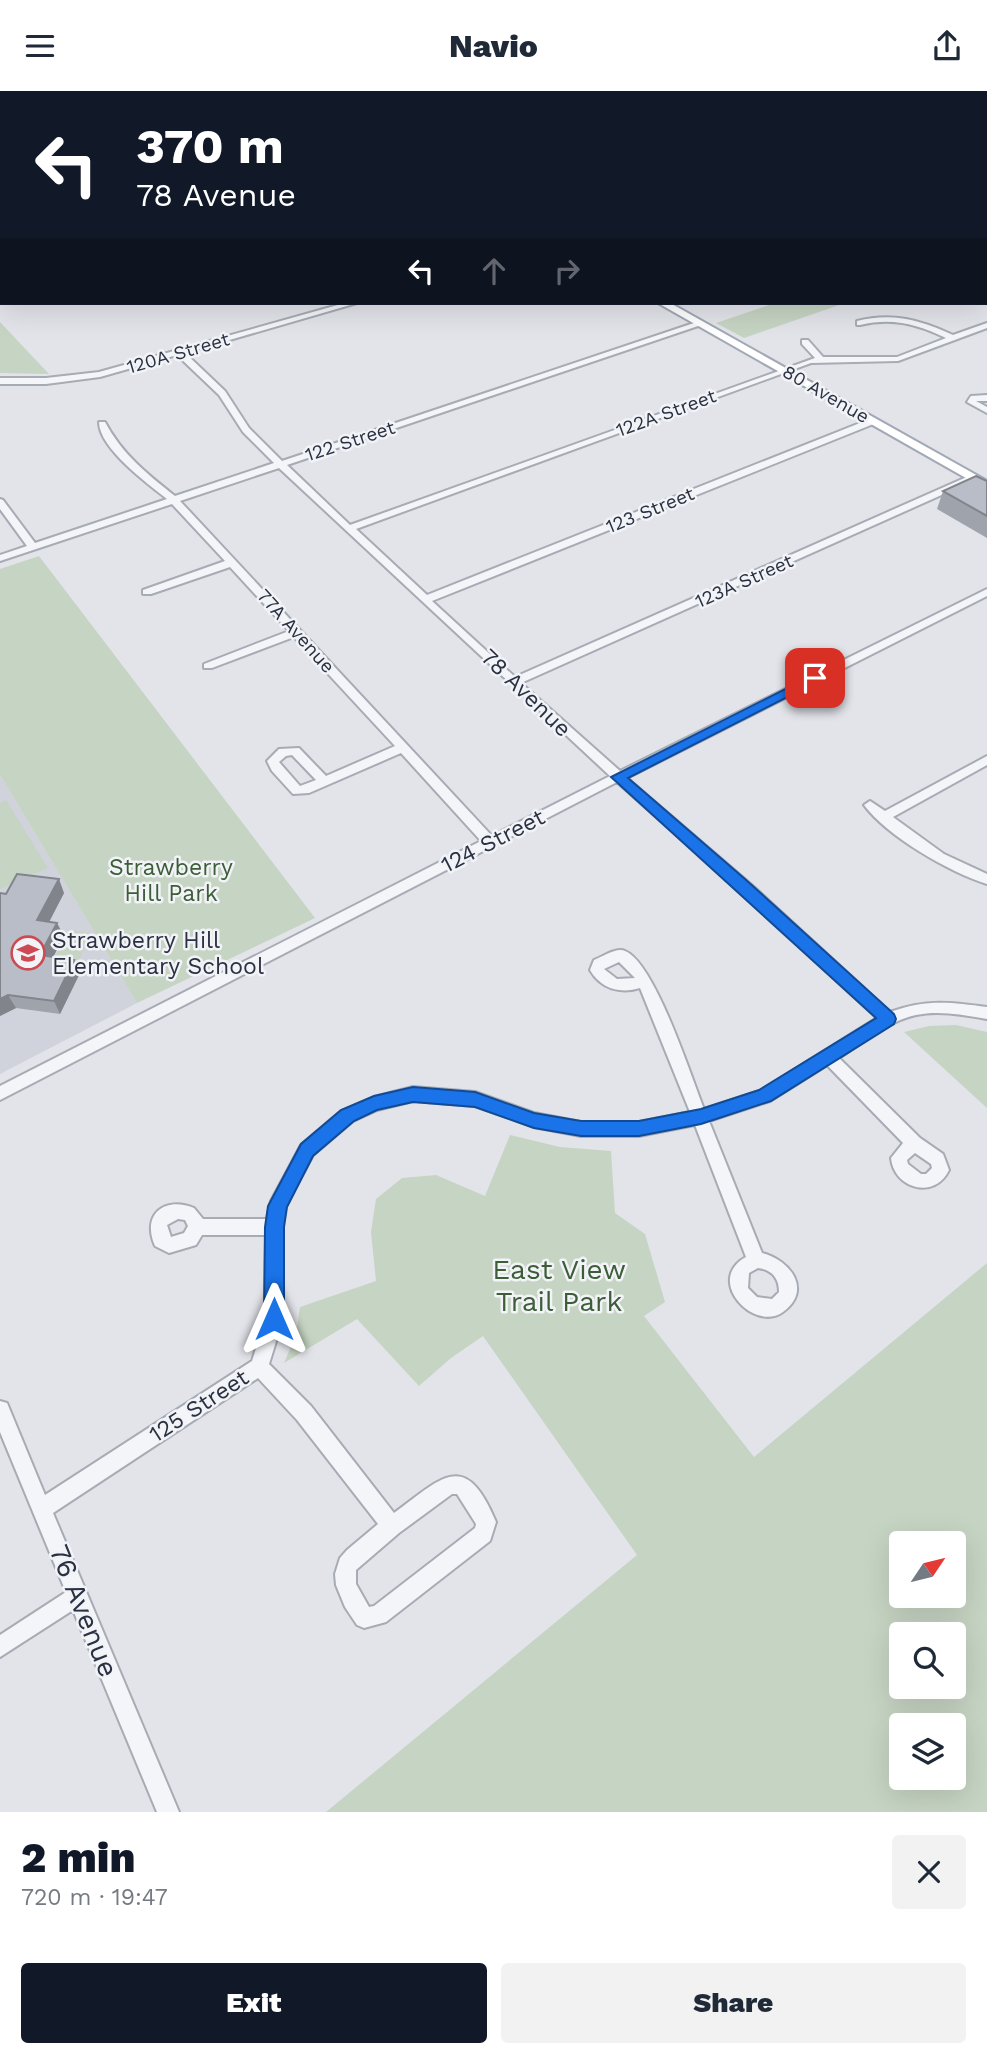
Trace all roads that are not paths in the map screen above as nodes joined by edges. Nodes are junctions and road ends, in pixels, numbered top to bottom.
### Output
1 (346, 305) edge
2 (667, 305) edge
3 (680, 305) edge
4 (860, 323) dead end
5 (700, 324) junction
6 (987, 325) edge
7 (951, 338) junction
8 (805, 342) dead end
9 (180, 353) junction
10 (821, 359) junction
11 (787, 369) junction
12 (0, 381) edge
13 (987, 398) edge
14 (987, 410) edge
15 (873, 421) junction
16 (102, 424) dead end
17 (906, 432) junction
18 (281, 464) junction
19 (972, 478) junction
20 (987, 482) edge
21 (174, 500) junction
22 (0, 502) edge
23 (350, 528) junction
24 (33, 547) junction
25 (0, 558) edge
26 (233, 562) junction
27 (147, 592) dead end
28 (987, 592) edge
29 (427, 599) junction
30 (296, 632) junction
31 (208, 666) dead end
32 (514, 681) junction
33 (402, 748) junction
34 (987, 760) edge
35 (618, 777) junction
36 (325, 782) dead end
37 (870, 805) dead end
38 (883, 817) junction
39 (490, 842) junction
40 (987, 879) edge
41 (644, 981) dead end
42 (987, 1013) edge
43 (888, 1019) junction
44 (828, 1057) junction
45 (0, 1093) edge
46 (701, 1117) junction
47 (914, 1143) dead end
48 (197, 1227) dead end
49 (274, 1227) junction
50 (756, 1261) dead end
51 (259, 1367) junction
52 (0, 1410) edge
53 (42, 1509) junction
54 (392, 1526) junction
55 (77, 1596) junction
56 (0, 1647) edge
57 (168, 1812) edge

1 - 9 street, 120A Street
2 - 5 main road, 80 Avenue
3 - 11 main road, 80 Avenue
4 - 7 street
5 - 11 main road, 80 Avenue
5 - 18 street, 122 Street
6 - 7 street, 122A Street
7 - 10 street, 122A Street
8 - 10 street
9 - 12 street, 120A Street
9 - 18 street, 78 Avenue
10 - 11 street, 122A Street
11 - 15 main road, 80 Avenue
11 - 17 main road, 80 Avenue
11 - 23 street, 122A Street
13 - 14 street
15 - 17 main road
15 - 19 main road, 80 Avenue
15 - 29 street, 123 Street
16 - 21 street, 77A Avenue
17 - 20 main road, 80 Avenue
18 - 21 street, 122 Street
18 - 23 street, 78 Avenue
19 - 20 main road, 80 Avenue
19 - 32 street, 123A Street
21 - 24 street, 122 Street
21 - 26 street, 77A Avenue
22 - 24 street
23 - 29 street, 78 Avenue
24 - 25 street, 122 Street
26 - 27 street
26 - 30 street, 77A Avenue
28 - 35 street, 124 Street
29 - 32 street, 78 Avenue
30 - 31 street
30 - 33 street, 77A Avenue
32 - 35 street, 78 Avenue
33 - 36 street
33 - 39 street, 77A Avenue
34 - 38 street
35 - 39 street, 124 Street
35 - 43 street, 78 Avenue
37 - 38 street
38 - 40 street
39 - 45 street, 124 Street
41 - 46 street
42 - 43 street, 125 Street
43 - 44 street, 125 Street
44 - 46 street, 125 Street
44 - 47 street
46 - 49 street, 125 Street
46 - 50 street
48 - 49 street
49 - 51 street, 125 Street
51 - 53 street, 125 Street
51 - 54 street
52 - 53 street, 76 Avenue
53 - 55 street, 76 Avenue
54 - 54 street
55 - 56 street
55 - 57 street, 76 Avenue

